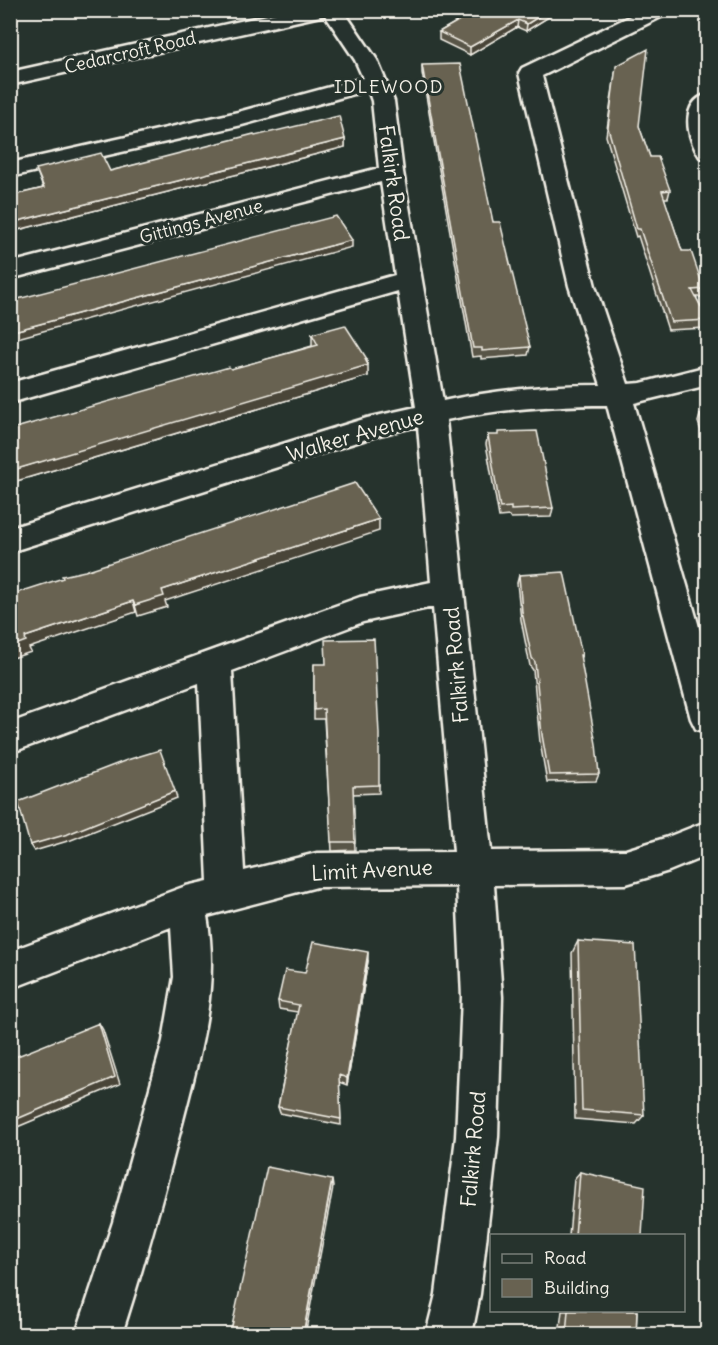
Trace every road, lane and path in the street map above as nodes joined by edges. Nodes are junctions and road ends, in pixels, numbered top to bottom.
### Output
1 (321, 10) edge
2 (332, 10) edge
3 (660, 10) edge
4 (10, 79) edge
5 (376, 81) junction
6 (708, 101) edge
7 (705, 144) edge
8 (10, 171) edge
9 (391, 172) junction
10 (10, 270) edge
11 (408, 280) junction
12 (708, 375) edge
13 (10, 393) edge
14 (618, 396) junction
15 (431, 414) junction
16 (10, 540) edge
17 (449, 591) junction
18 (215, 663) junction
19 (708, 719) edge
20 (10, 738) edge
21 (705, 849) edge
22 (474, 867) junction
23 (227, 892) junction
24 (186, 904) junction
25 (10, 970) edge
26 (99, 1335) edge
27 (449, 1335) edge

1 - 4 street, Cedarcroft Road
2 - 5 street, Falkirk Road
3 - 14 street
5 - 8 street
5 - 9 street, Falkirk Road
6 - 7 street
9 - 10 street, Gittings Avenue
9 - 11 street, Falkirk Road
11 - 13 street
11 - 15 street, Falkirk Road
12 - 14 street, Walker Avenue
14 - 15 street, Walker Avenue
14 - 19 street
15 - 16 street, Walker Avenue
15 - 17 street, Falkirk Road
17 - 18 street
17 - 22 street, Falkirk Road
18 - 20 street
18 - 23 street
21 - 22 street, Limit Avenue
22 - 23 street, Limit Avenue
22 - 27 street, Falkirk Road
23 - 24 street, Limit Avenue
24 - 25 street, Limit Avenue
24 - 26 street

